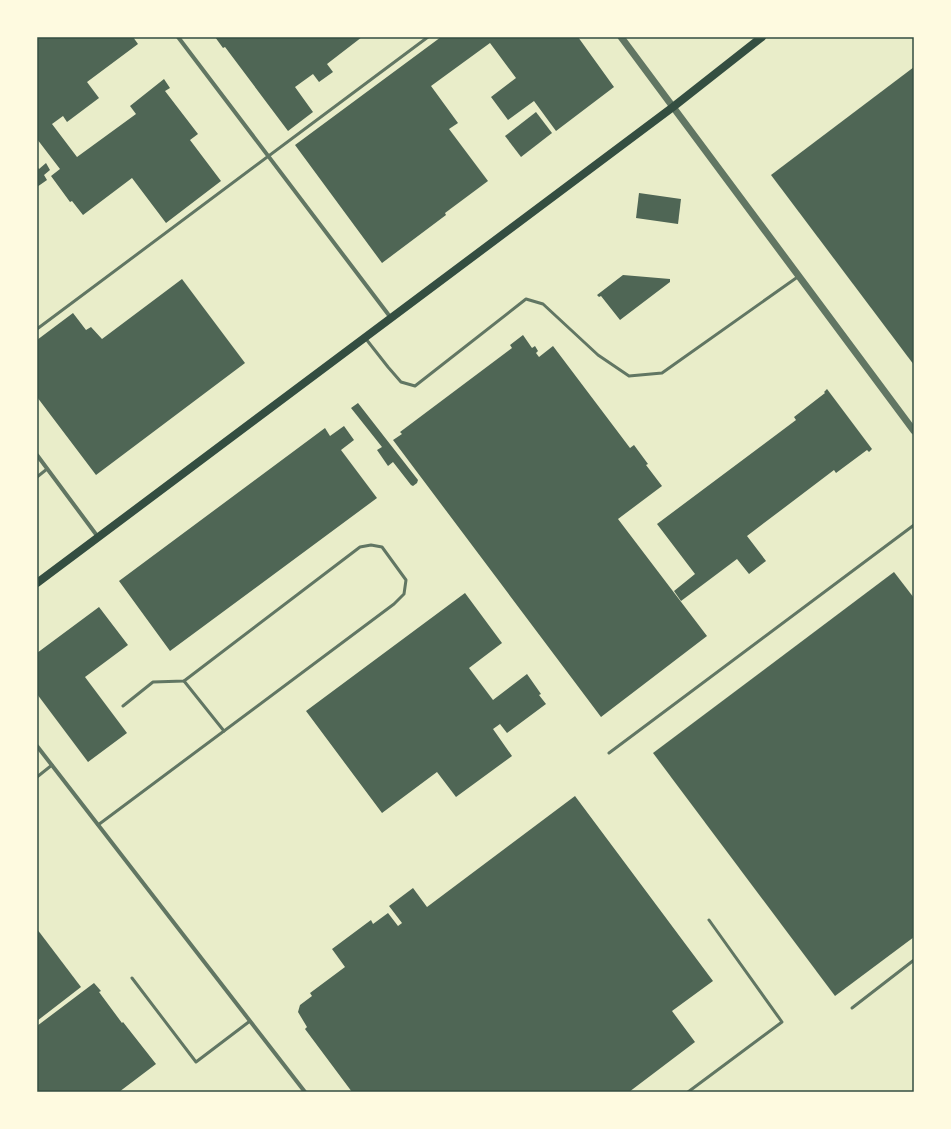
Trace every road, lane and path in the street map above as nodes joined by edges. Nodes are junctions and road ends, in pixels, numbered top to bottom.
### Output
1 (178, 37) edge
2 (428, 37) edge
3 (621, 37) edge
4 (762, 37) edge
5 (673, 107) junction
6 (268, 156) junction
7 (799, 276) junction
8 (391, 318) junction
9 (37, 329) edge
10 (365, 338) junction
11 (914, 431) edge
12 (37, 455) edge
13 (47, 469) junction
14 (37, 476) edge
15 (914, 525) edge
16 (99, 537) junction
17 (37, 583) edge
18 (184, 681) junction
19 (123, 706) dead end
20 (224, 731) junction
21 (37, 746) edge
22 (609, 753) dead end
23 (52, 765) junction
24 (37, 777) edge
25 (98, 825) junction
26 (709, 920) dead end
27 (914, 960) edge
28 (132, 978) dead end
29 (852, 1008) dead end
30 (250, 1022) junction
31 (305, 1092) edge
32 (688, 1092) edge

1 - 6 street
2 - 6 lane
3 - 5 street
4 - 5 main road
5 - 7 street
5 - 8 main road
6 - 8 street
6 - 9 lane
7 - 10 lane
7 - 11 street
8 - 10 main road
10 - 16 main road
12 - 13 street
13 - 14 lane
13 - 16 street
15 - 22 lane
16 - 17 main road
18 - 19 lane
18 - 20 lane
18 - 20 lane
20 - 25 lane
21 - 23 street
23 - 24 lane
23 - 25 street
25 - 30 street
26 - 32 lane
27 - 29 lane
28 - 30 lane
30 - 31 street

